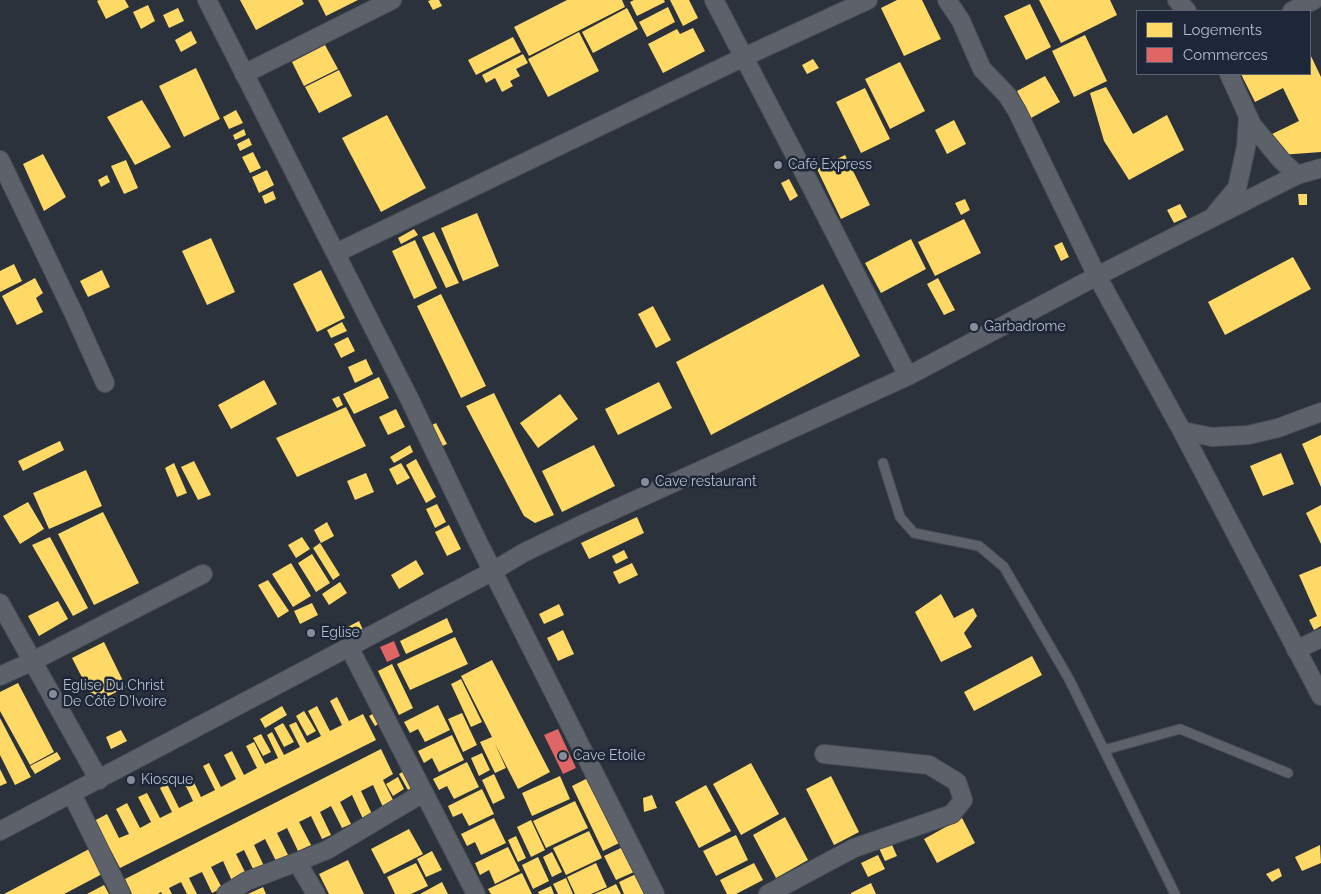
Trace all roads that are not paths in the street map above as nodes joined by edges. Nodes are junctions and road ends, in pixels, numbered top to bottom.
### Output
1 (207, 0) edge
2 (392, 0) edge
3 (714, 0) edge
4 (868, 0) edge
5 (947, 0) edge
6 (1177, 0) edge
7 (1314, 0) edge
8 (1186, 10) edge
9 (1294, 10) edge
10 (744, 57) junction
11 (244, 74) junction
12 (1229, 75) edge
13 (1248, 118) junction
14 (0, 160) edge
15 (1321, 168) edge
16 (1297, 175) junction
17 (1213, 218) junction
18 (336, 254) junction
19 (1097, 276) junction
20 (908, 376) junction
21 (105, 383) dead end
22 (1321, 412) edge
23 (1182, 431) junction
24 (883, 463) dead end
25 (493, 571) junction
26 (203, 574) dead end
27 (0, 603) edge
28 (1321, 638) edge
29 (349, 647) junction
30 (1296, 650) junction
31 (33, 661) junction
32 (0, 676) edge
33 (1321, 696) edge
34 (1104, 750) junction
35 (824, 754) dead end
36 (1288, 772) dead end
37 (99, 780) junction
38 (423, 793) junction
39 (72, 794) junction
40 (0, 831) edge
41 (297, 862) junction
42 (121, 894) edge
43 (226, 894) edge
44 (316, 894) edge
45 (476, 894) edge
46 (655, 894) edge
47 (768, 894) edge
48 (1175, 894) edge

1 - 11 street
2 - 11 street
3 - 10 street
4 - 10 street
5 - 19 street
6 - 8 street
7 - 9 street
10 - 18 street
10 - 20 street
11 - 18 street
12 - 13 street
13 - 16 street
13 - 17 street
14 - 21 street
15 - 16 street
16 - 17 street
17 - 19 street
18 - 25 street
19 - 20 street
19 - 23 street
20 - 25 street
22 - 23 street
23 - 30 street
24 - 34 lane
25 - 29 street
25 - 46 street
26 - 31 street
27 - 31 street
28 - 30 street
29 - 37 street
29 - 38 street
30 - 33 street
31 - 32 street
31 - 37 street
34 - 36 lane
34 - 48 lane
35 - 47 street
37 - 39 street
38 - 41 street
38 - 45 street
39 - 40 street
39 - 42 street
41 - 43 street
41 - 44 street

